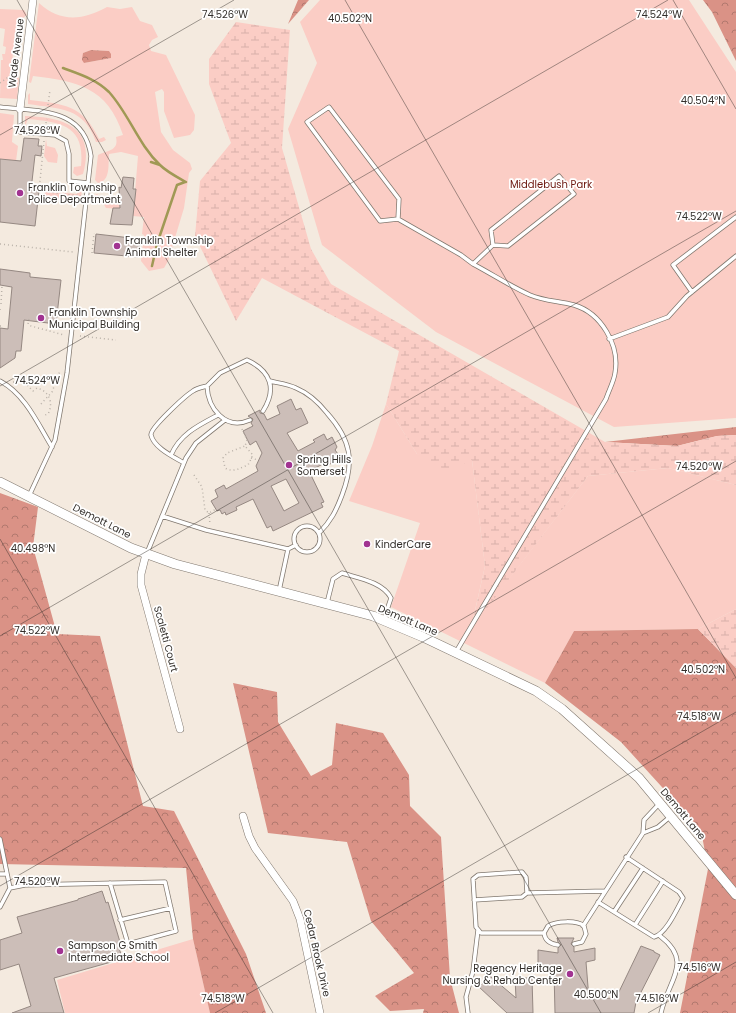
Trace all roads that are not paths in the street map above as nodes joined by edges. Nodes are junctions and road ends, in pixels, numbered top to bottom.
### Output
1 (33, 0) edge
2 (0, 107) edge
3 (20, 109) junction
4 (88, 183) junction
5 (736, 217) edge
6 (398, 219) junction
7 (493, 245) junction
8 (736, 256) edge
9 (473, 264) junction
10 (692, 292) junction
11 (610, 339) junction
12 (0, 381) edge
13 (270, 381) junction
14 (208, 386) junction
15 (263, 411) dead end
16 (218, 415) junction
17 (225, 420) junction
18 (250, 420) dead end
19 (52, 447) junction
20 (171, 455) junction
21 (184, 463) junction
22 (0, 482) edge
23 (29, 496) junction
24 (162, 516) junction
25 (319, 533) junction
26 (296, 545) junction
27 (288, 549) junction
28 (146, 554) junction
29 (279, 592) junction
30 (327, 603) junction
31 (384, 621) junction
32 (456, 652) junction
33 (180, 729) dead end
34 (660, 803) junction
35 (243, 816) dead end
36 (671, 816) junction
37 (643, 833) junction
38 (0, 839) edge
39 (626, 857) junction
40 (643, 868) junction
41 (0, 874) edge
42 (7, 874) junction
43 (663, 881) junction
44 (110, 883) junction
45 (10, 888) junction
46 (605, 891) junction
47 (527, 893) junction
48 (736, 895) edge
49 (474, 900) junction
50 (598, 902) junction
51 (0, 907) edge
52 (171, 908) junction
53 (614, 912) junction
54 (120, 920) junction
55 (634, 925) junction
56 (583, 926) junction
57 (478, 930) junction
58 (544, 933) junction
59 (660, 936) junction
60 (574, 944) dead end
61 (558, 945) dead end
62 (320, 1013) edge
63 (468, 1013) edge
64 (661, 1013) edge

1 - 3 street, Wade Avenue
2 - 3 lane
3 - 4 lane
3 - 4 lane
4 - 19 lane
5 - 10 lane
6 - 6 lane
6 - 9 lane
7 - 7 lane
7 - 9 lane
8 - 10 lane
9 - 11 lane
10 - 11 lane
11 - 32 lane
12 - 19 lane
13 - 14 lane
13 - 15 lane
13 - 25 lane
14 - 16 lane
14 - 20 lane
16 - 17 lane
16 - 20 lane
17 - 18 lane
17 - 21 lane
19 - 23 lane
20 - 21 lane
21 - 24 lane
22 - 23 street, Demott Lane
23 - 28 street, Demott Lane
24 - 27 lane
24 - 28 lane
25 - 26 lane
25 - 26 lane
26 - 27 lane
27 - 29 lane
28 - 29 street, Demott Lane
28 - 33 street, Scaletti Court
29 - 30 street, Demott Lane
30 - 31 street, Demott Lane
30 - 31 lane
31 - 32 street, Demott Lane
32 - 34 street, Demott Lane
34 - 36 street, Demott Lane
34 - 37 lane
35 - 62 street, Cedar Brook Drive
36 - 37 lane
36 - 48 street, Demott Lane
37 - 39 lane
38 - 42 lane
39 - 40 lane
39 - 46 lane
40 - 43 lane
40 - 53 lane
41 - 42 lane
42 - 45 lane
43 - 55 lane
43 - 59 lane
44 - 45 lane
44 - 52 lane
44 - 54 lane
45 - 51 lane
46 - 47 lane
46 - 50 lane
47 - 49 lane
47 - 49 lane
49 - 57 lane
50 - 53 lane
50 - 56 lane
52 - 54 lane
52 - 54 lane
53 - 55 lane
55 - 59 lane
56 - 58 lane
56 - 60 lane
57 - 58 lane
57 - 63 lane
58 - 61 lane
59 - 64 lane

